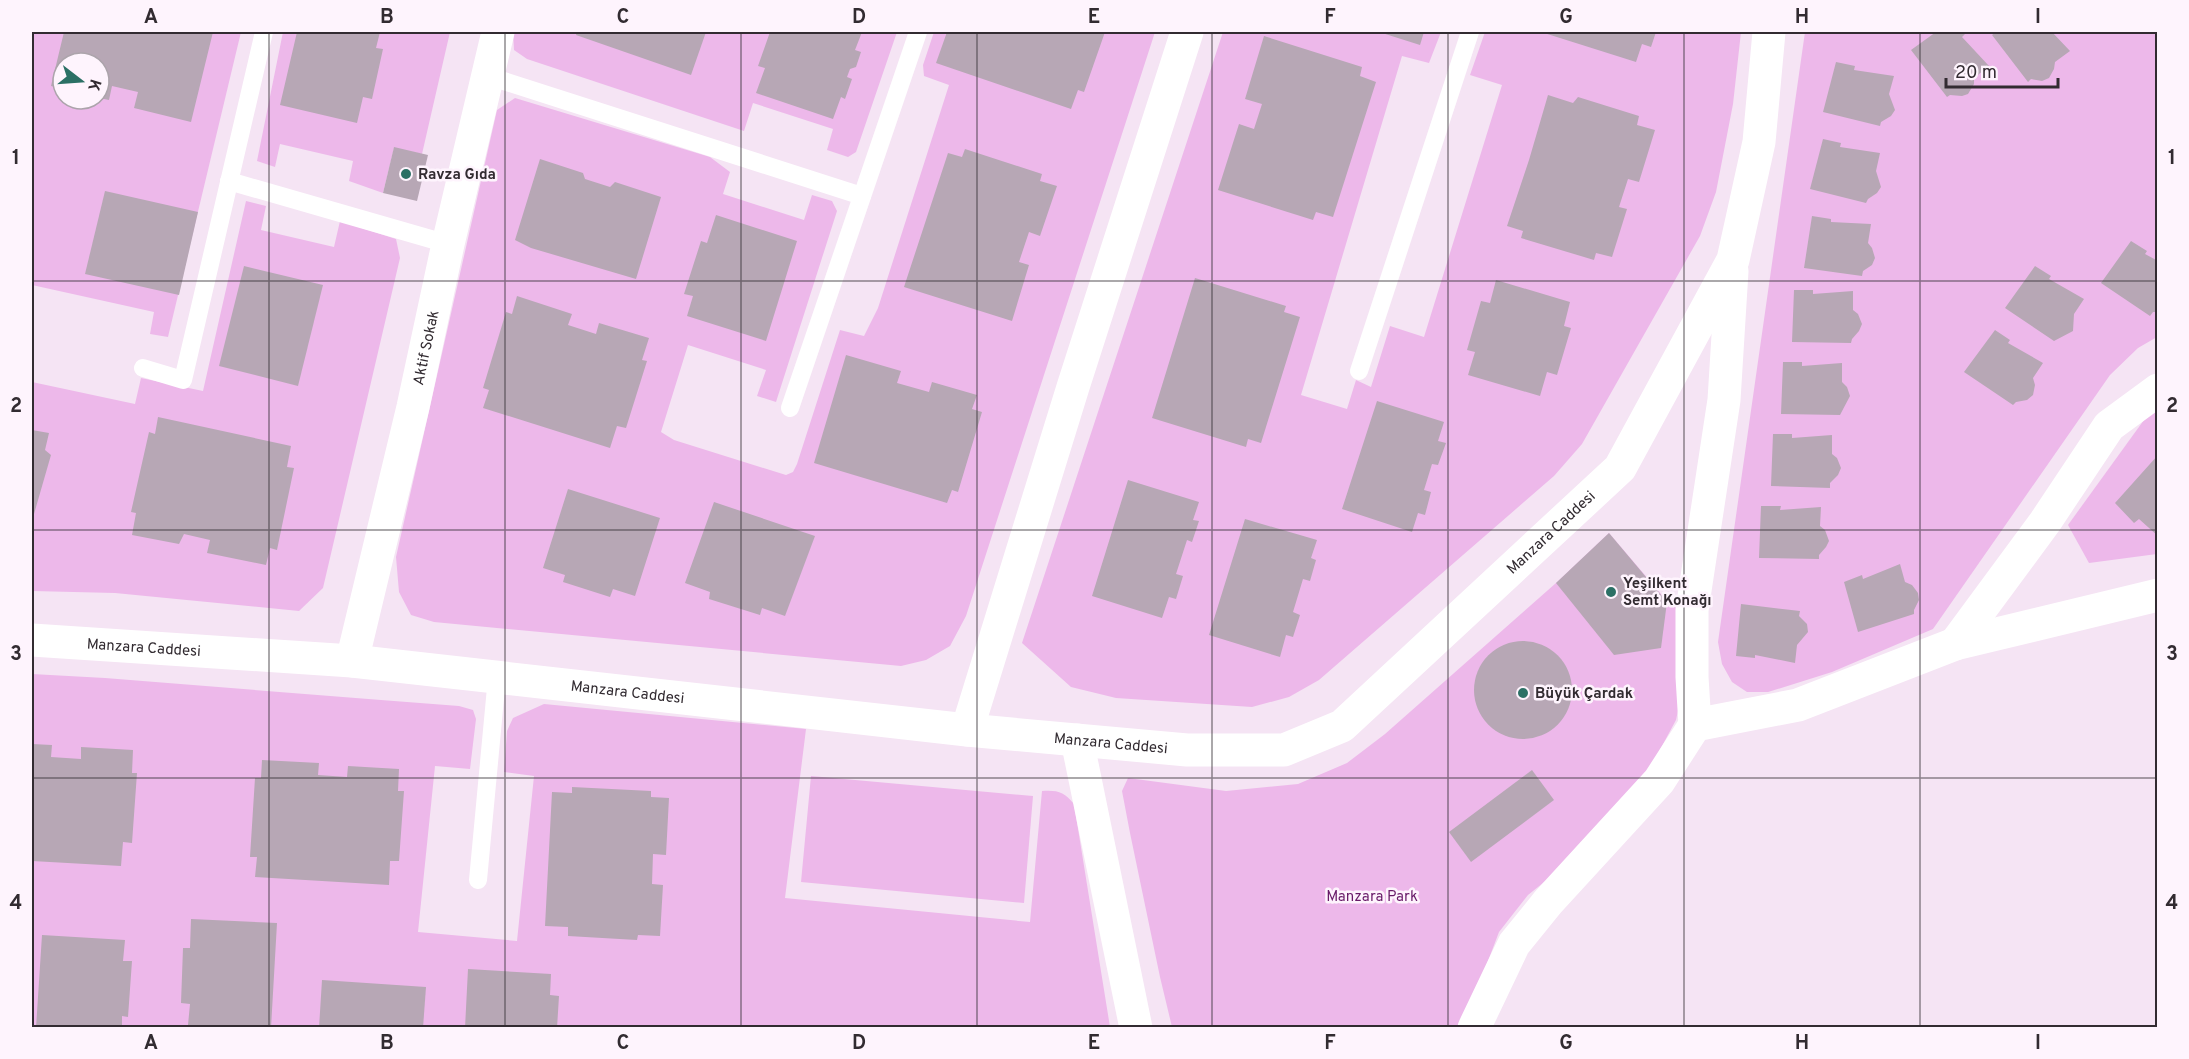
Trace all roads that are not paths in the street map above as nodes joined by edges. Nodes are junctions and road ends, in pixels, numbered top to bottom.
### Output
1 (264, 32) edge
2 (498, 32) edge
3 (918, 32) edge
4 (1187, 32) edge
5 (1470, 32) edge
6 (1769, 32) edge
7 (488, 76) junction
8 (229, 181) junction
9 (862, 196) junction
10 (448, 244) junction
11 (1733, 260) junction
12 (143, 368) dead end
13 (1359, 371) dead end
14 (2157, 390) edge
15 (790, 408) dead end
16 (2157, 595) edge
17 (32, 640) edge
18 (1954, 644) junction
19 (352, 661) junction
20 (497, 677) junction
21 (1695, 724) junction
22 (967, 730) junction
23 (1077, 740) junction
24 (478, 880) dead end
25 (1136, 1028) edge
26 (1474, 1028) edge

1 - 8 lane
2 - 7 street, Aktif Sokak
3 - 9 lane
4 - 22 street
5 - 13 lane
6 - 11 street, Manzara Caddesi
7 - 9 lane
7 - 10 street, Aktif Sokak
8 - 10 lane
8 - 12 lane
9 - 15 lane
10 - 19 street, Aktif Sokak
11 - 21 street
11 - 23 street, Manzara Caddesi
14 - 18 street
16 - 18 street
17 - 19 street, Manzara Caddesi
18 - 21 street
19 - 20 street, Manzara Caddesi
20 - 22 street, Manzara Caddesi
20 - 24 lane
21 - 26 street
22 - 23 street, Manzara Caddesi
23 - 25 street

